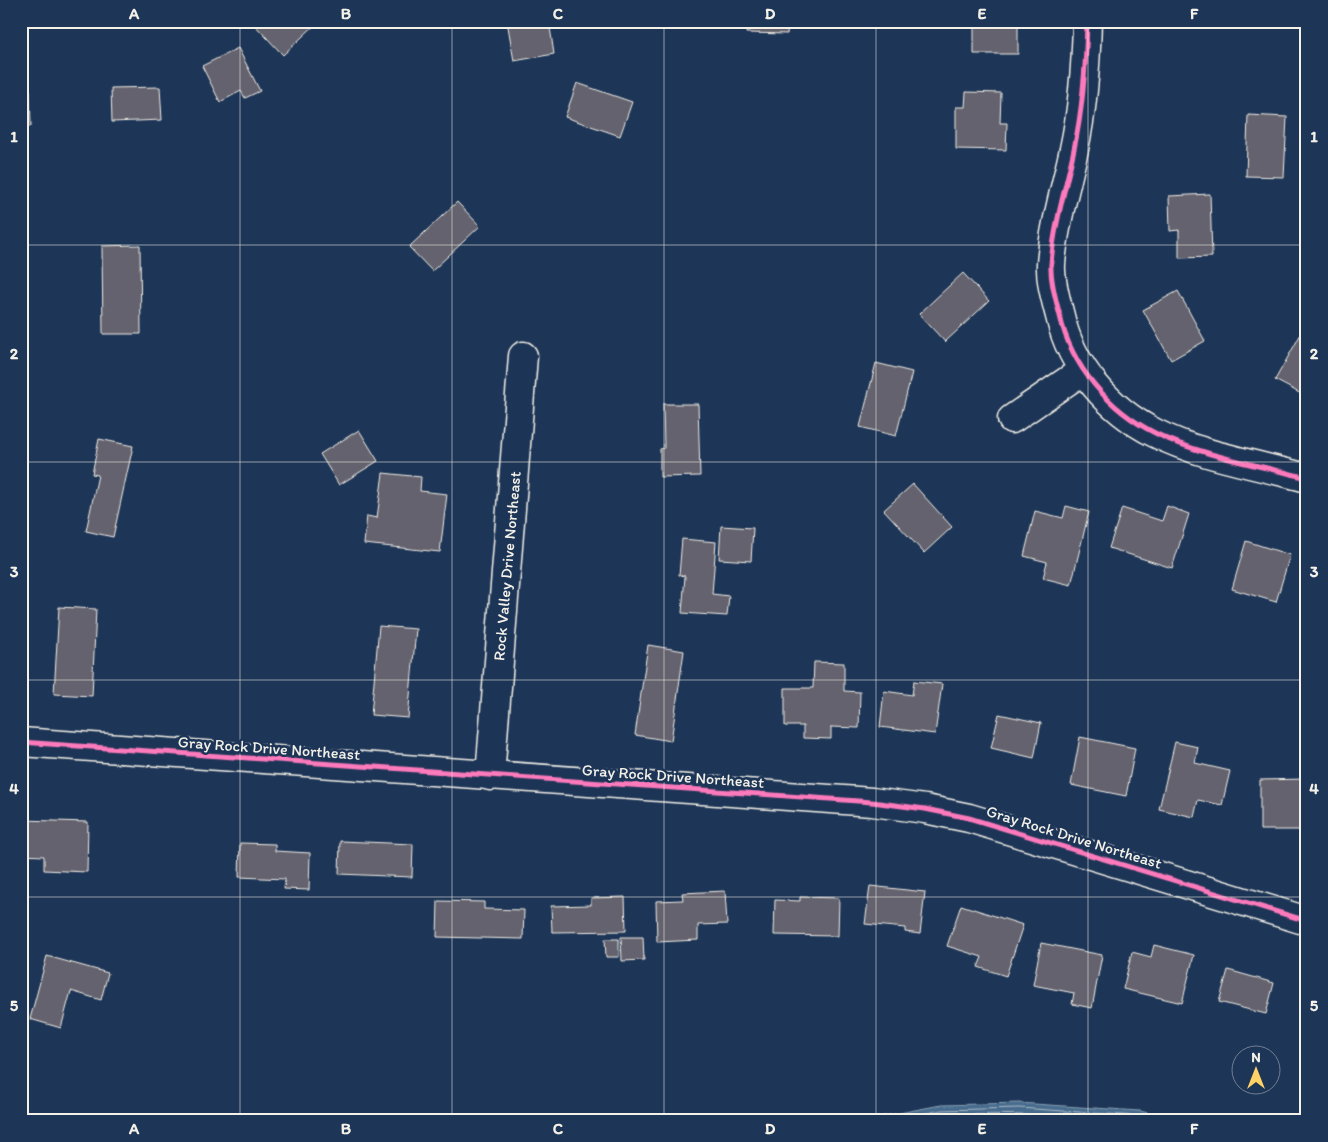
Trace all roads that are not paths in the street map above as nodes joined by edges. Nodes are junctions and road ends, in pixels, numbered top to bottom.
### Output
1 (1087, 21) edge
2 (523, 356) dead end
3 (1082, 371) junction
4 (1012, 419) dead end
5 (1307, 478) edge
6 (21, 742) edge
7 (490, 776) junction
8 (1307, 921) edge

1 - 3 street
2 - 7 street, Rock Valley Drive Northeast
3 - 4 street
3 - 5 street
6 - 7 street, Gray Rock Drive Northeast
7 - 8 street, Gray Rock Drive Northeast

